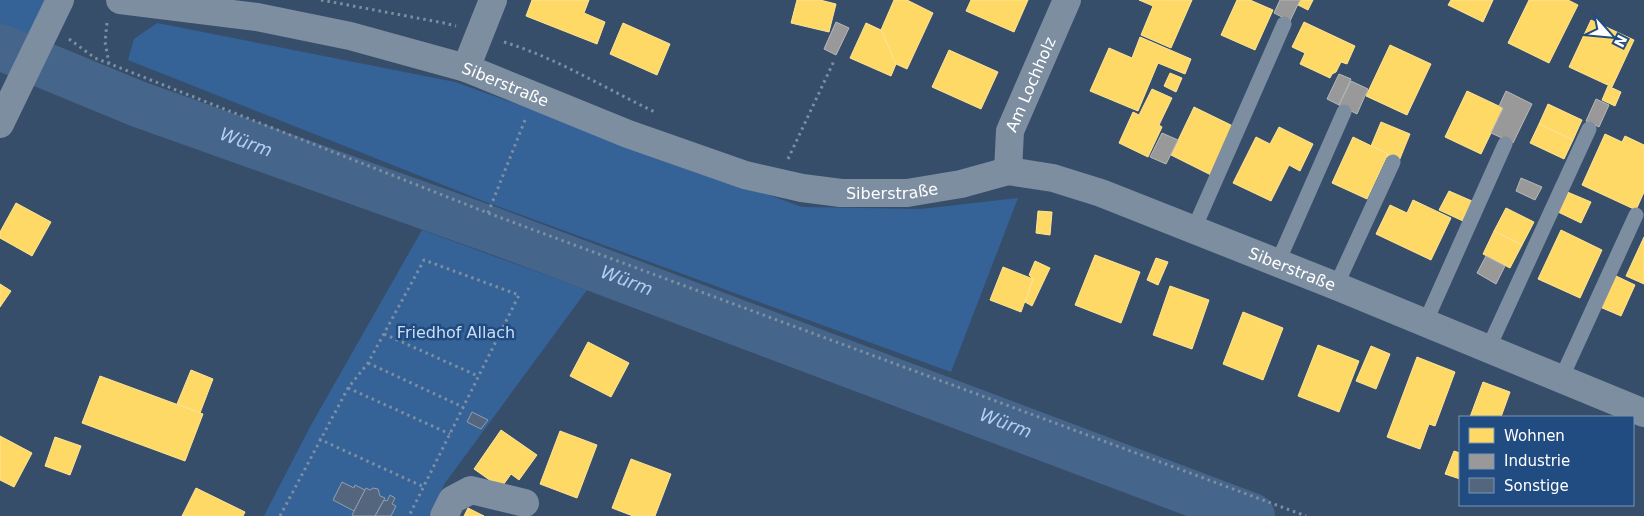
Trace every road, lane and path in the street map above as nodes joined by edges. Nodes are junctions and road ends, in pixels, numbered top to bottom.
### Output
1 (60, 0) edge
2 (321, 0) edge
3 (494, 0) edge
4 (1067, 0) edge
5 (114, 8) edge
6 (1284, 24) dead end
7 (45, 31) junction
8 (480, 34) junction
9 (834, 62) dead end
10 (109, 63) junction
11 (466, 68) junction
12 (535, 96) junction
13 (1344, 112) dead end
14 (658, 114) dead end
15 (0, 124) edge
16 (1589, 128) dead end
17 (1505, 144) dead end
18 (1393, 162) dead end
19 (1008, 171) junction
20 (777, 182) junction
21 (488, 212) junction
22 (1636, 215) dead end
23 (1193, 231) junction
24 (1277, 264) junction
25 (1336, 286) junction
26 (1424, 323) junction
27 (384, 334) junction
28 (1488, 349) junction
29 (368, 362) junction
30 (478, 376) junction
31 (1561, 379) junction
32 (348, 388) junction
33 (463, 407) junction
34 (1644, 413) edge
35 (450, 434) junction
36 (319, 439) junction
37 (424, 487) junction
38 (525, 503) dead end
39 (280, 516) edge
40 (409, 516) edge
41 (444, 516) edge
42 (1306, 516) edge

1 - 7 street
2 - 8 path
3 - 8 street
4 - 19 street, Am Lochholz
5 - 10 path
5 - 11 street, Siberstraße
6 - 23 lane
7 - 10 path
7 - 15 street
8 - 11 street
8 - 14 path
9 - 20 path
10 - 21 path
11 - 12 street, Siberstraße
12 - 20 street, Siberstraße
12 - 21 path
13 - 24 lane
16 - 28 lane
17 - 26 lane
18 - 25 lane
19 - 20 street, Siberstraße
19 - 23 street, Siberstraße
21 - 42 path
22 - 31 lane
23 - 24 street, Siberstraße
24 - 25 street, Siberstraße
25 - 26 street, Siberstraße
26 - 28 street, Siberstraße
27 - 29 path
27 - 30 path
27 - 30 path
28 - 31 street, Siberstraße
29 - 32 path
29 - 33 path
30 - 33 path
31 - 34 street, Siberstraße
32 - 35 path
32 - 36 path
33 - 35 path
35 - 37 path
36 - 37 path
36 - 39 path
37 - 40 path
38 - 41 street

